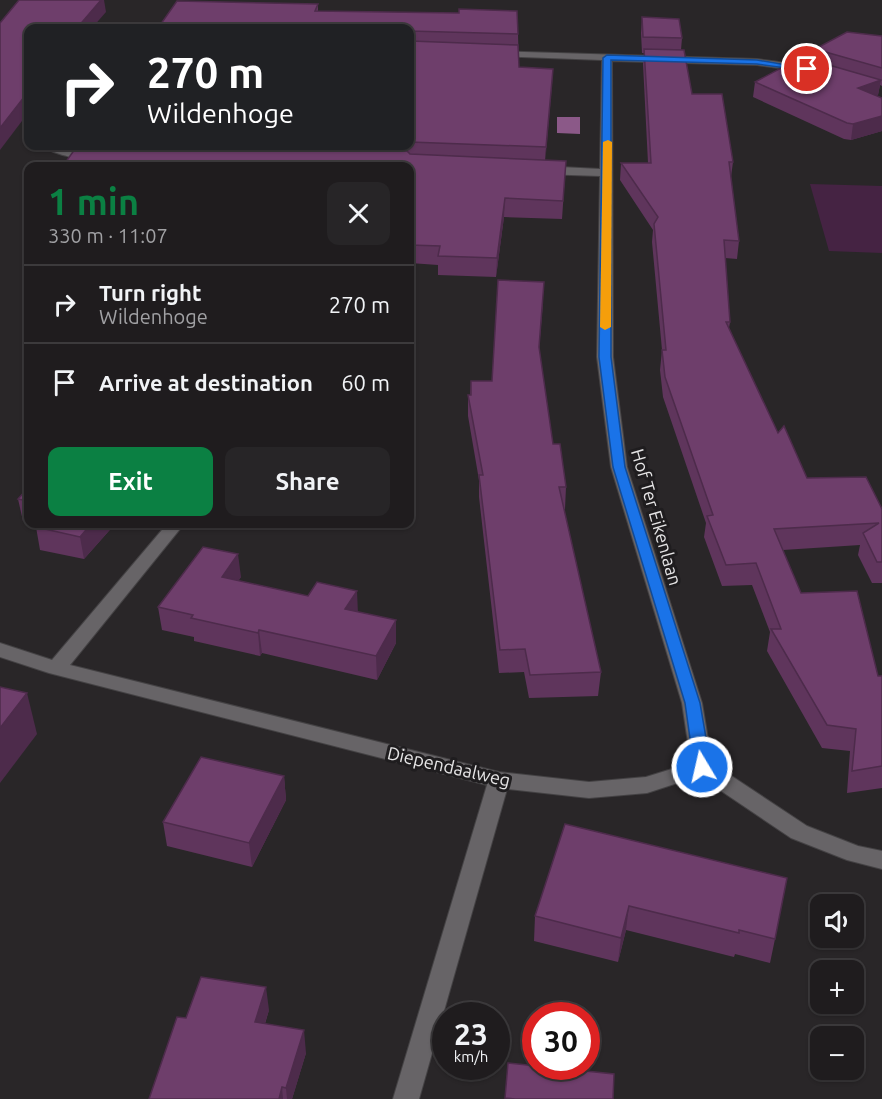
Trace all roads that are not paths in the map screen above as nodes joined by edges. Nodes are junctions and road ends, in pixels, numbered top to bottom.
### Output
1 (479, 54) edge
2 (607, 58) junction
3 (818, 72) edge
4 (64, 150) edge
5 (114, 155) edge
6 (526, 170) edge
7 (608, 173) junction
8 (173, 528) edge
9 (0, 650) edge
10 (56, 668) junction
11 (702, 767) junction
12 (499, 780) junction
13 (882, 860) edge
14 (406, 1099) edge

1 - 2 street
2 - 3 street
2 - 7 street, Hof Ter Eikenlaan
4 - 5 street
6 - 7 street
7 - 11 street, Hof Ter Eikenlaan
8 - 10 street
9 - 10 street, Diependaalweg
10 - 12 street, Diependaalweg
11 - 12 street, Diependaalweg
11 - 13 street
12 - 14 street

